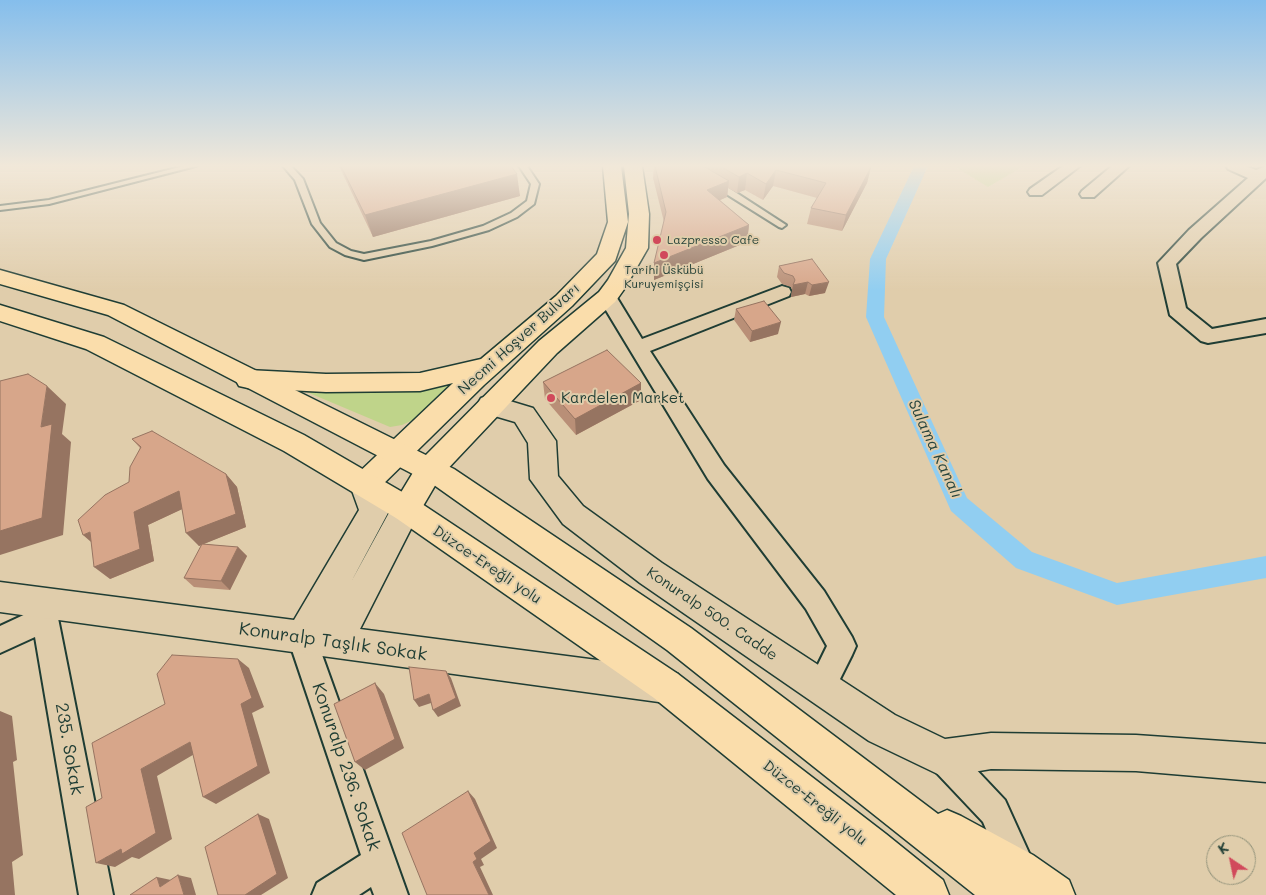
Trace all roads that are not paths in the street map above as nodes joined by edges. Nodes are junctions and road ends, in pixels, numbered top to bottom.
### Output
1 (310, 208) edge
2 (523, 208) edge
3 (616, 208) edge
4 (638, 208) edge
5 (754, 208) edge
6 (1226, 208) edge
7 (782, 225) dead end
8 (0, 277) edge
9 (782, 292) dead end
10 (606, 297) junction
11 (0, 314) edge
12 (1266, 326) edge
13 (638, 348) junction
14 (490, 366) junction
15 (248, 379) junction
16 (490, 405) junction
17 (396, 452) junction
18 (430, 469) junction
19 (364, 485) junction
20 (406, 509) junction
21 (0, 597) edge
22 (44, 611) junction
23 (302, 638) junction
24 (0, 640) edge
25 (336, 642) junction
26 (666, 686) junction
27 (820, 687) junction
28 (944, 758) junction
29 (1266, 763) edge
30 (379, 862) junction
31 (1019, 886) edge
32 (96, 895) edge
33 (329, 895) edge
34 (391, 895) edge
35 (928, 895) edge
36 (1054, 895) edge

1 - 2 lane
3 - 14 main road, Necmi Hoşver Bulvarı
4 - 10 main road, Necmi Hoşver Bulvarı
5 - 7 lane
6 - 12 street
8 - 15 main road
9 - 13 street
10 - 13 street
10 - 16 main road, Necmi Hoşver Bulvarı
11 - 19 main road, Düzce-Ereğli yolu
13 - 27 street
14 - 15 main road
14 - 17 main road, Necmi Hoşver Bulvarı
15 - 17 main road
16 - 18 main road, Necmi Hoşver Bulvarı
16 - 27 street, Konuralp 500. Cadde
17 - 18 main road
17 - 19 main road, Necmi Hoşver Bulvarı
18 - 20 main road, Necmi Hoşver Bulvarı
18 - 31 main road
19 - 20 main road, Düzce-Ereğli yolu
19 - 23 street
20 - 25 street
20 - 26 main road, Düzce-Ereğli yolu
21 - 22 street, Konuralp Taşlık Sokak
22 - 23 street, Konuralp Taşlık Sokak
22 - 24 street
22 - 32 street, 235. Sokak
23 - 25 street, Konuralp Taşlık Sokak
23 - 30 street, Konuralp 236. Sokak
25 - 26 street, Konuralp Taşlık Sokak
26 - 35 main road, Düzce-Ereğli yolu
27 - 28 street, Konuralp 500. Cadde
28 - 29 street
28 - 31 street
30 - 33 street
30 - 34 street, Konuralp 236. Sokak
31 - 36 main road

